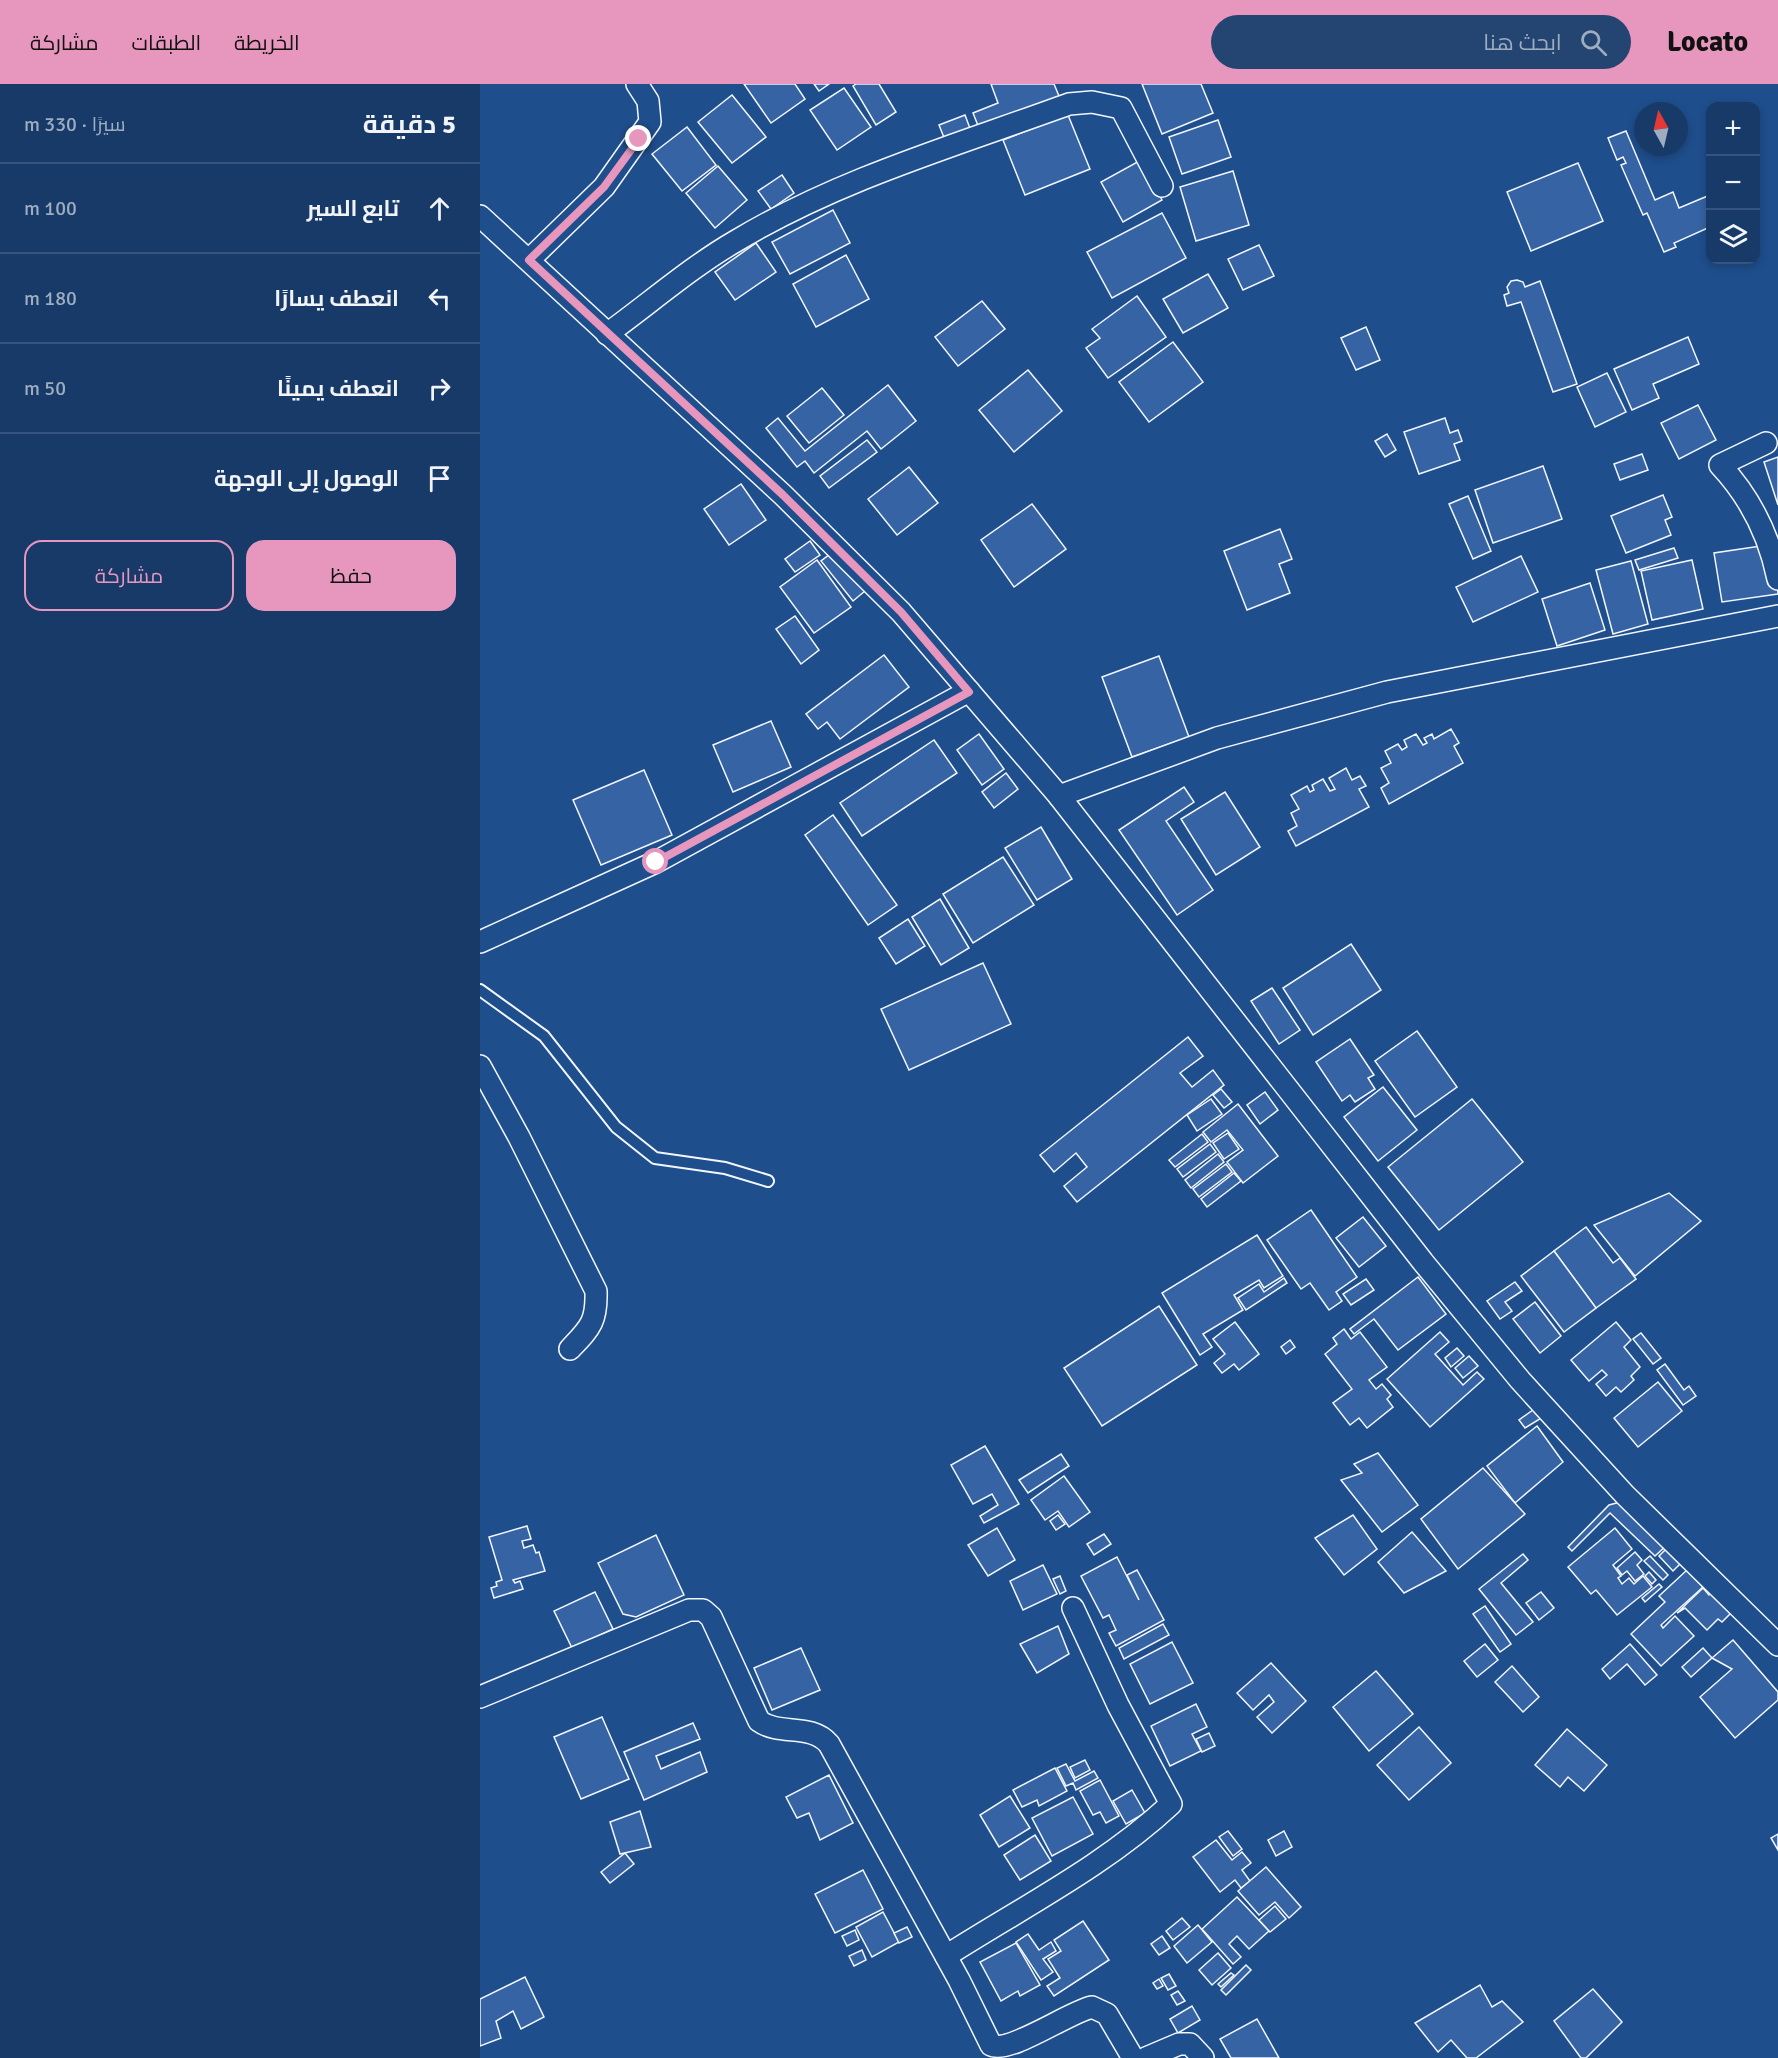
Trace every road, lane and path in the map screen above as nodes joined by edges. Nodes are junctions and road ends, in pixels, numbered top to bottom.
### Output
1 (637, 84) edge
2 (1162, 186) dead end
3 (480, 216) edge
4 (529, 260) junction
5 (607, 334) junction
6 (1766, 443) dead end
7 (1778, 579) edge
8 (1778, 616) edge
9 (969, 692) junction
10 (1059, 796) junction
11 (480, 942) edge
12 (480, 990) edge
13 (480, 1066) edge
14 (768, 1181) dead end
15 (570, 1349) dead end
16 (1073, 1608) dead end
17 (1778, 1645) edge
18 (480, 1696) edge
19 (946, 1956) junction
20 (1133, 2058) edge
21 (1146, 2058) edge
22 (1203, 2058) edge

1 - 4 street
2 - 5 street
3 - 4 street
4 - 5 street
5 - 9 street
6 - 7 street
8 - 10 street
9 - 10 street
9 - 11 street
10 - 17 street
12 - 14 lane
13 - 15 street
16 - 19 street
18 - 19 street
19 - 20 street
21 - 22 street

